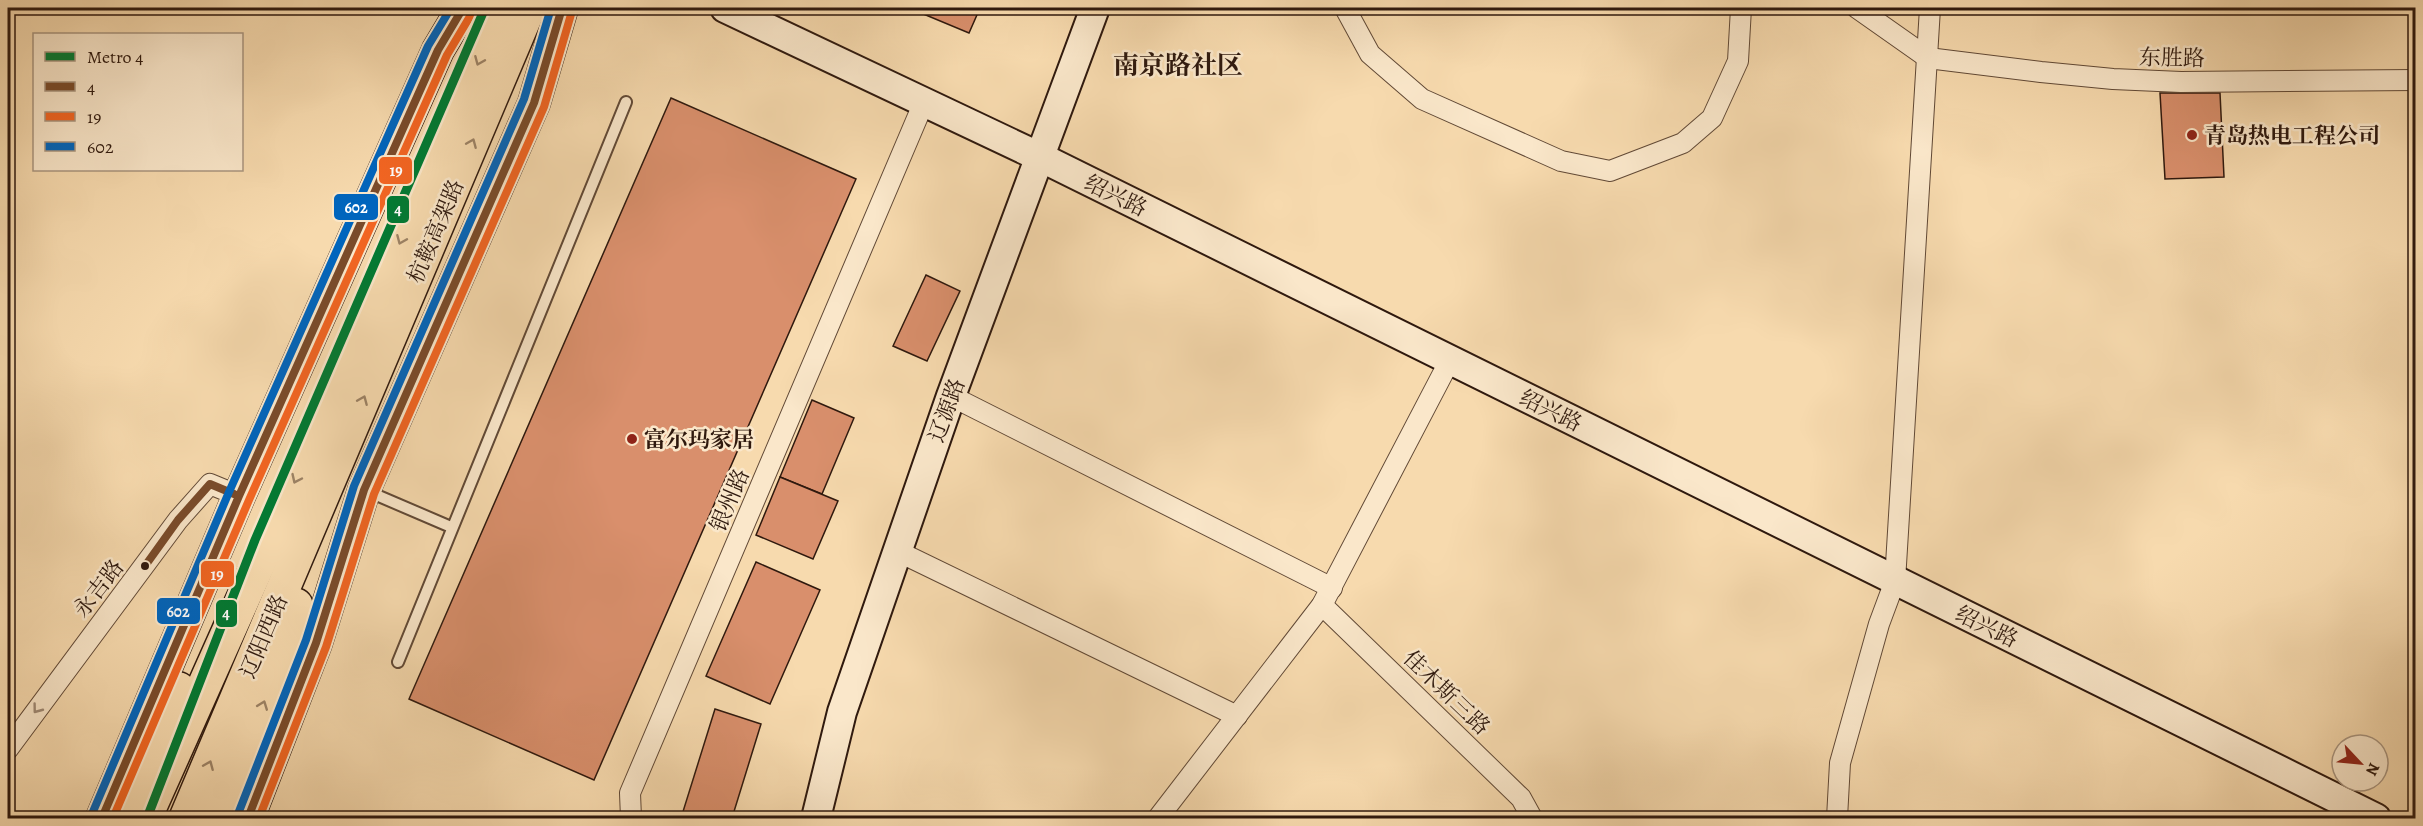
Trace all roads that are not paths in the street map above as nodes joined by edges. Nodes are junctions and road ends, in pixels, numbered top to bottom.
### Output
1 (463, 8) edge
2 (502, 8) edge
3 (529, 8) edge
4 (562, 8) edge
5 (724, 8) edge
6 (1095, 8) edge
7 (1345, 8) edge
8 (1741, 8) edge
9 (1857, 8) edge
10 (1930, 8) edge
11 (1928, 58) junction
12 (2415, 80) edge
13 (626, 102) dead end
14 (924, 102) junction
15 (1040, 157) junction
16 (1450, 360) junction
17 (951, 396) junction
18 (327, 448) junction
19 (364, 490) junction
20 (239, 496) junction
21 (279, 516) junction
22 (451, 527) junction
23 (897, 551) junction
24 (1895, 581) junction
25 (1332, 588) junction
26 (1322, 605) junction
27 (398, 662) dead end
28 (1237, 716) junction
29 (8, 749) edge
30 (102, 819) edge
31 (120, 819) edge
32 (144, 819) edge
33 (186, 819) edge
34 (218, 819) edge
35 (248, 819) edge
36 (631, 819) edge
37 (816, 819) edge
38 (1158, 819) edge
39 (1532, 819) edge
40 (1837, 819) edge
41 (2376, 819) edge

1 - 20 main road
2 -> 18 highway, 杭鞍高架路
18 -> 3 highway, 杭鞍高架路
4 - 19 main road
5 - 14 street, 绍兴路
6 - 15 street, 辽源路
7 - 8 street
9 - 11 street
10 - 11 street
11 - 12 street, 东胜路
11 - 24 street
13 - 22 lane
14 - 15 street, 绍兴路
14 - 36 street, 银州路
15 - 16 street, 绍兴路
15 - 17 street, 辽源路
16 - 24 street, 绍兴路
16 - 25 street
17 - 23 street, 辽源路
17 - 25 street
18 -> 21 highway, 辽阳西路
33 -> 18 highway, 辽阳西路
34 -> 18 highway
19 - 22 lane
19 - 35 main road
20 -> 29 street, 永吉路
20 - 30 main road
21 - 31 highway
21 - 32 highway, 辽阳西路
22 - 27 lane
23 - 28 street
23 - 37 street, 辽源路
24 - 40 street
24 - 41 street, 绍兴路
25 - 26 street
26 - 28 street
26 - 39 street, 佳木斯三路
28 - 38 street

